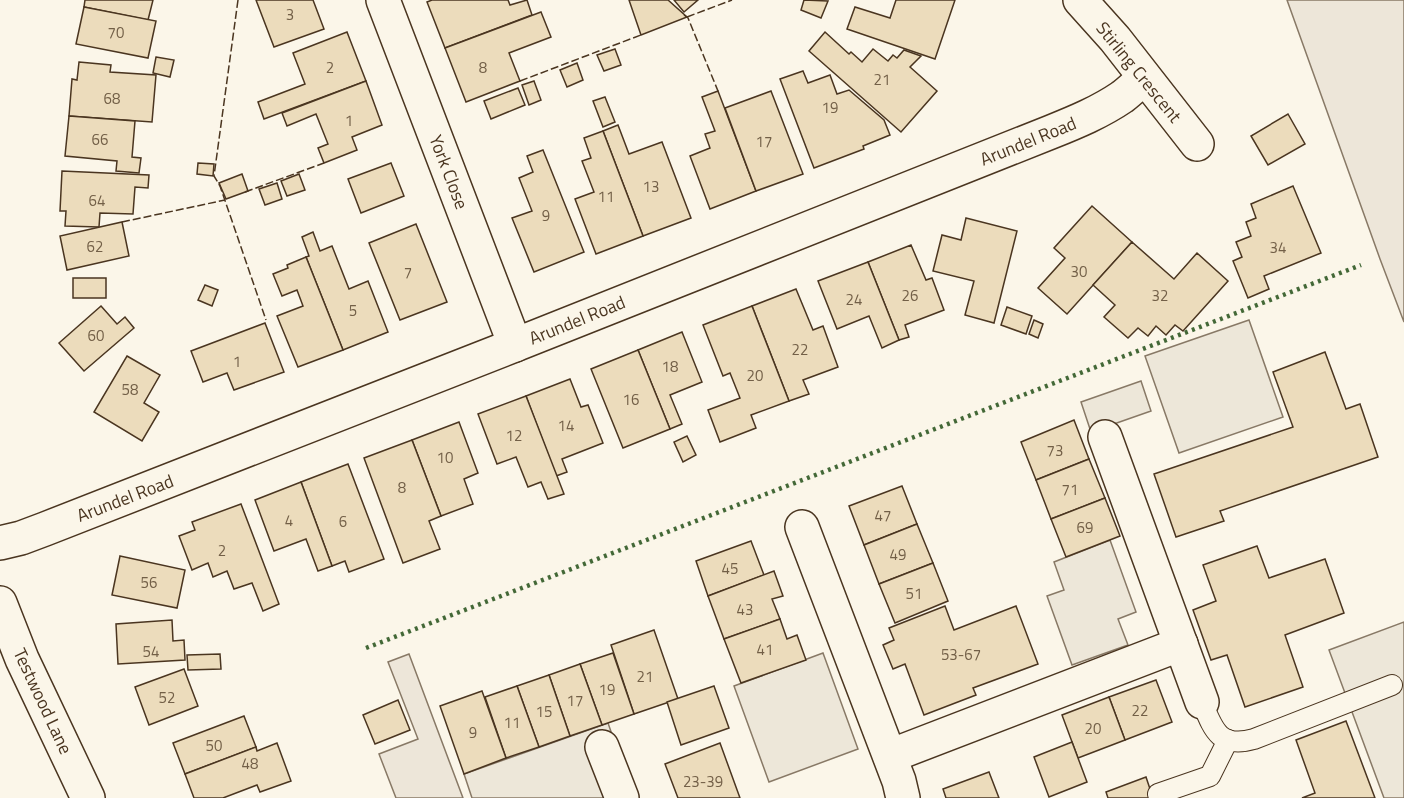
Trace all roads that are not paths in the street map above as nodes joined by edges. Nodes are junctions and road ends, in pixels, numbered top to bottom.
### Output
1 (383, 0) edge
2 (1080, 0) edge
3 (1144, 78) junction
4 (1197, 144) dead end
5 (515, 345) junction
6 (1105, 437) dead end
7 (802, 527) dead end
8 (0, 543) edge
9 (0, 603) edge
10 (1181, 644) junction
11 (1392, 685) dead end
12 (1202, 702) joint
13 (1228, 740) junction
14 (602, 747) dead end
15 (890, 756) junction
16 (1158, 794) dead end
17 (88, 798) edge
18 (622, 798) edge
19 (903, 798) edge

1 - 5 street, York Close
2 - 3 street, Stirling Crescent
3 - 4 street, Stirling Crescent
3 - 5 street, Arundel Road
5 - 8 street, Arundel Road
6 - 10 street
7 - 15 street
9 - 17 street, Testwood Lane
10 - 12 street
10 - 15 street
11 - 13 lane
12 - 13 lane
13 - 16 lane
14 - 18 street
15 - 19 street

